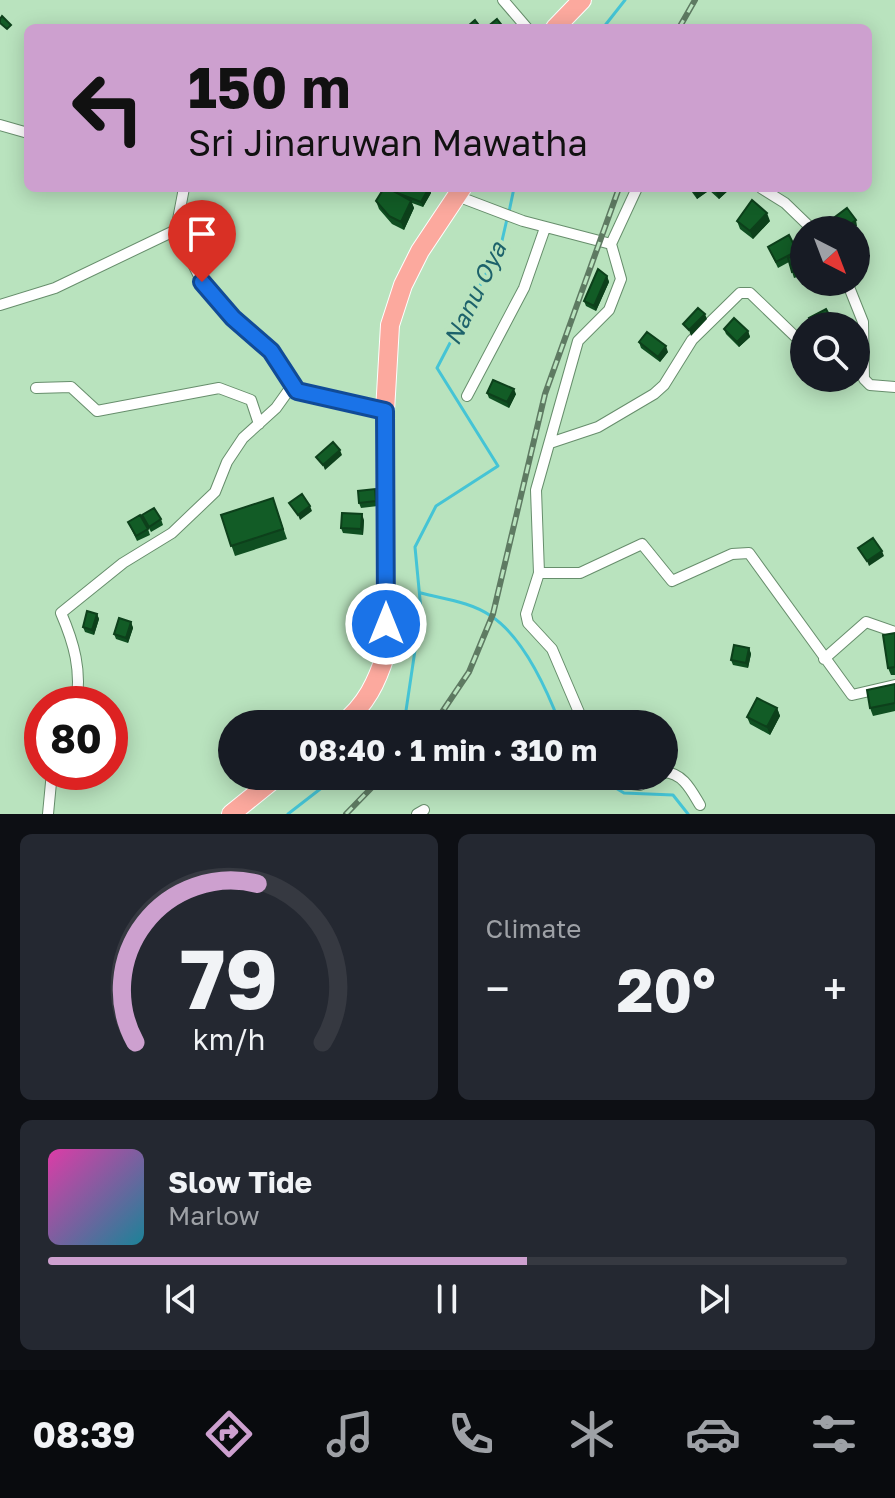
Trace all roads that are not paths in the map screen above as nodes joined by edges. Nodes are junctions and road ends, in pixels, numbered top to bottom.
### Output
1 (503, 0) edge
2 (582, 0) edge
3 (524, 24) edge
4 (559, 24) edge
5 (0, 125) edge
6 (24, 132) edge
7 (183, 192) edge
8 (460, 192) edge
9 (635, 192) edge
10 (767, 192) edge
11 (798, 216) edge
12 (545, 228) junction
13 (176, 230) junction
14 (611, 244) junction
15 (0, 305) edge
16 (790, 332) edge
17 (870, 385) edge
18 (291, 387) junction
19 (895, 387) edge
20 (36, 388) dead end
21 (467, 396) dead end
22 (385, 411) junction
23 (259, 424) junction
24 (550, 443) junction
25 (539, 573) junction
26 (895, 632) edge
27 (824, 659) junction
28 (895, 685) edge
29 (79, 686) edge
30 (356, 710) edge
31 (578, 710) edge
32 (678, 776) edge
33 (50, 790) edge
34 (261, 790) edge
35 (700, 805) dead end
36 (48, 814) edge
37 (231, 814) edge

1 - 3 street
2 - 4 highway
5 - 6 street
7 - 13 street
8 - 12 street
8 - 22 highway
9 - 14 street
10 - 11 street
12 - 14 street
12 - 21 street
13 - 15 street
13 - 18 street
14 - 24 street
16 - 24 street
17 - 19 street
18 - 22 street
18 - 23 street
20 - 23 street
22 - 30 highway
23 - 29 street
24 - 25 street
25 - 27 street
25 - 31 street
26 - 27 street
27 - 28 street
32 - 35 street
33 - 36 street
34 - 37 highway

